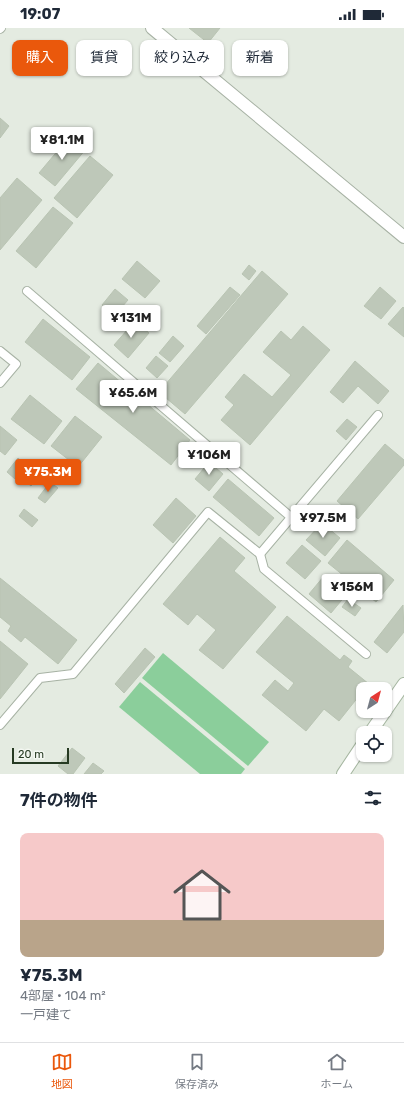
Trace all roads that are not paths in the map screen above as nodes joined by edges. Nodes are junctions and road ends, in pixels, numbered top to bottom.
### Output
1 (152, 28) edge
2 (404, 237) edge
3 (27, 291) dead end
4 (0, 351) edge
5 (0, 383) edge
6 (378, 416) dead end
7 (292, 518) junction
8 (260, 554) junction
9 (366, 654) dead end
10 (404, 684) edge
11 (0, 725) edge
12 (375, 726) edge
13 (356, 754) edge
14 (343, 774) edge

1 - 2 street
3 - 7 lane
4 - 5 lane
6 - 7 lane
7 - 8 lane
8 - 9 lane
8 - 11 lane
10 - 12 street
13 - 14 street

